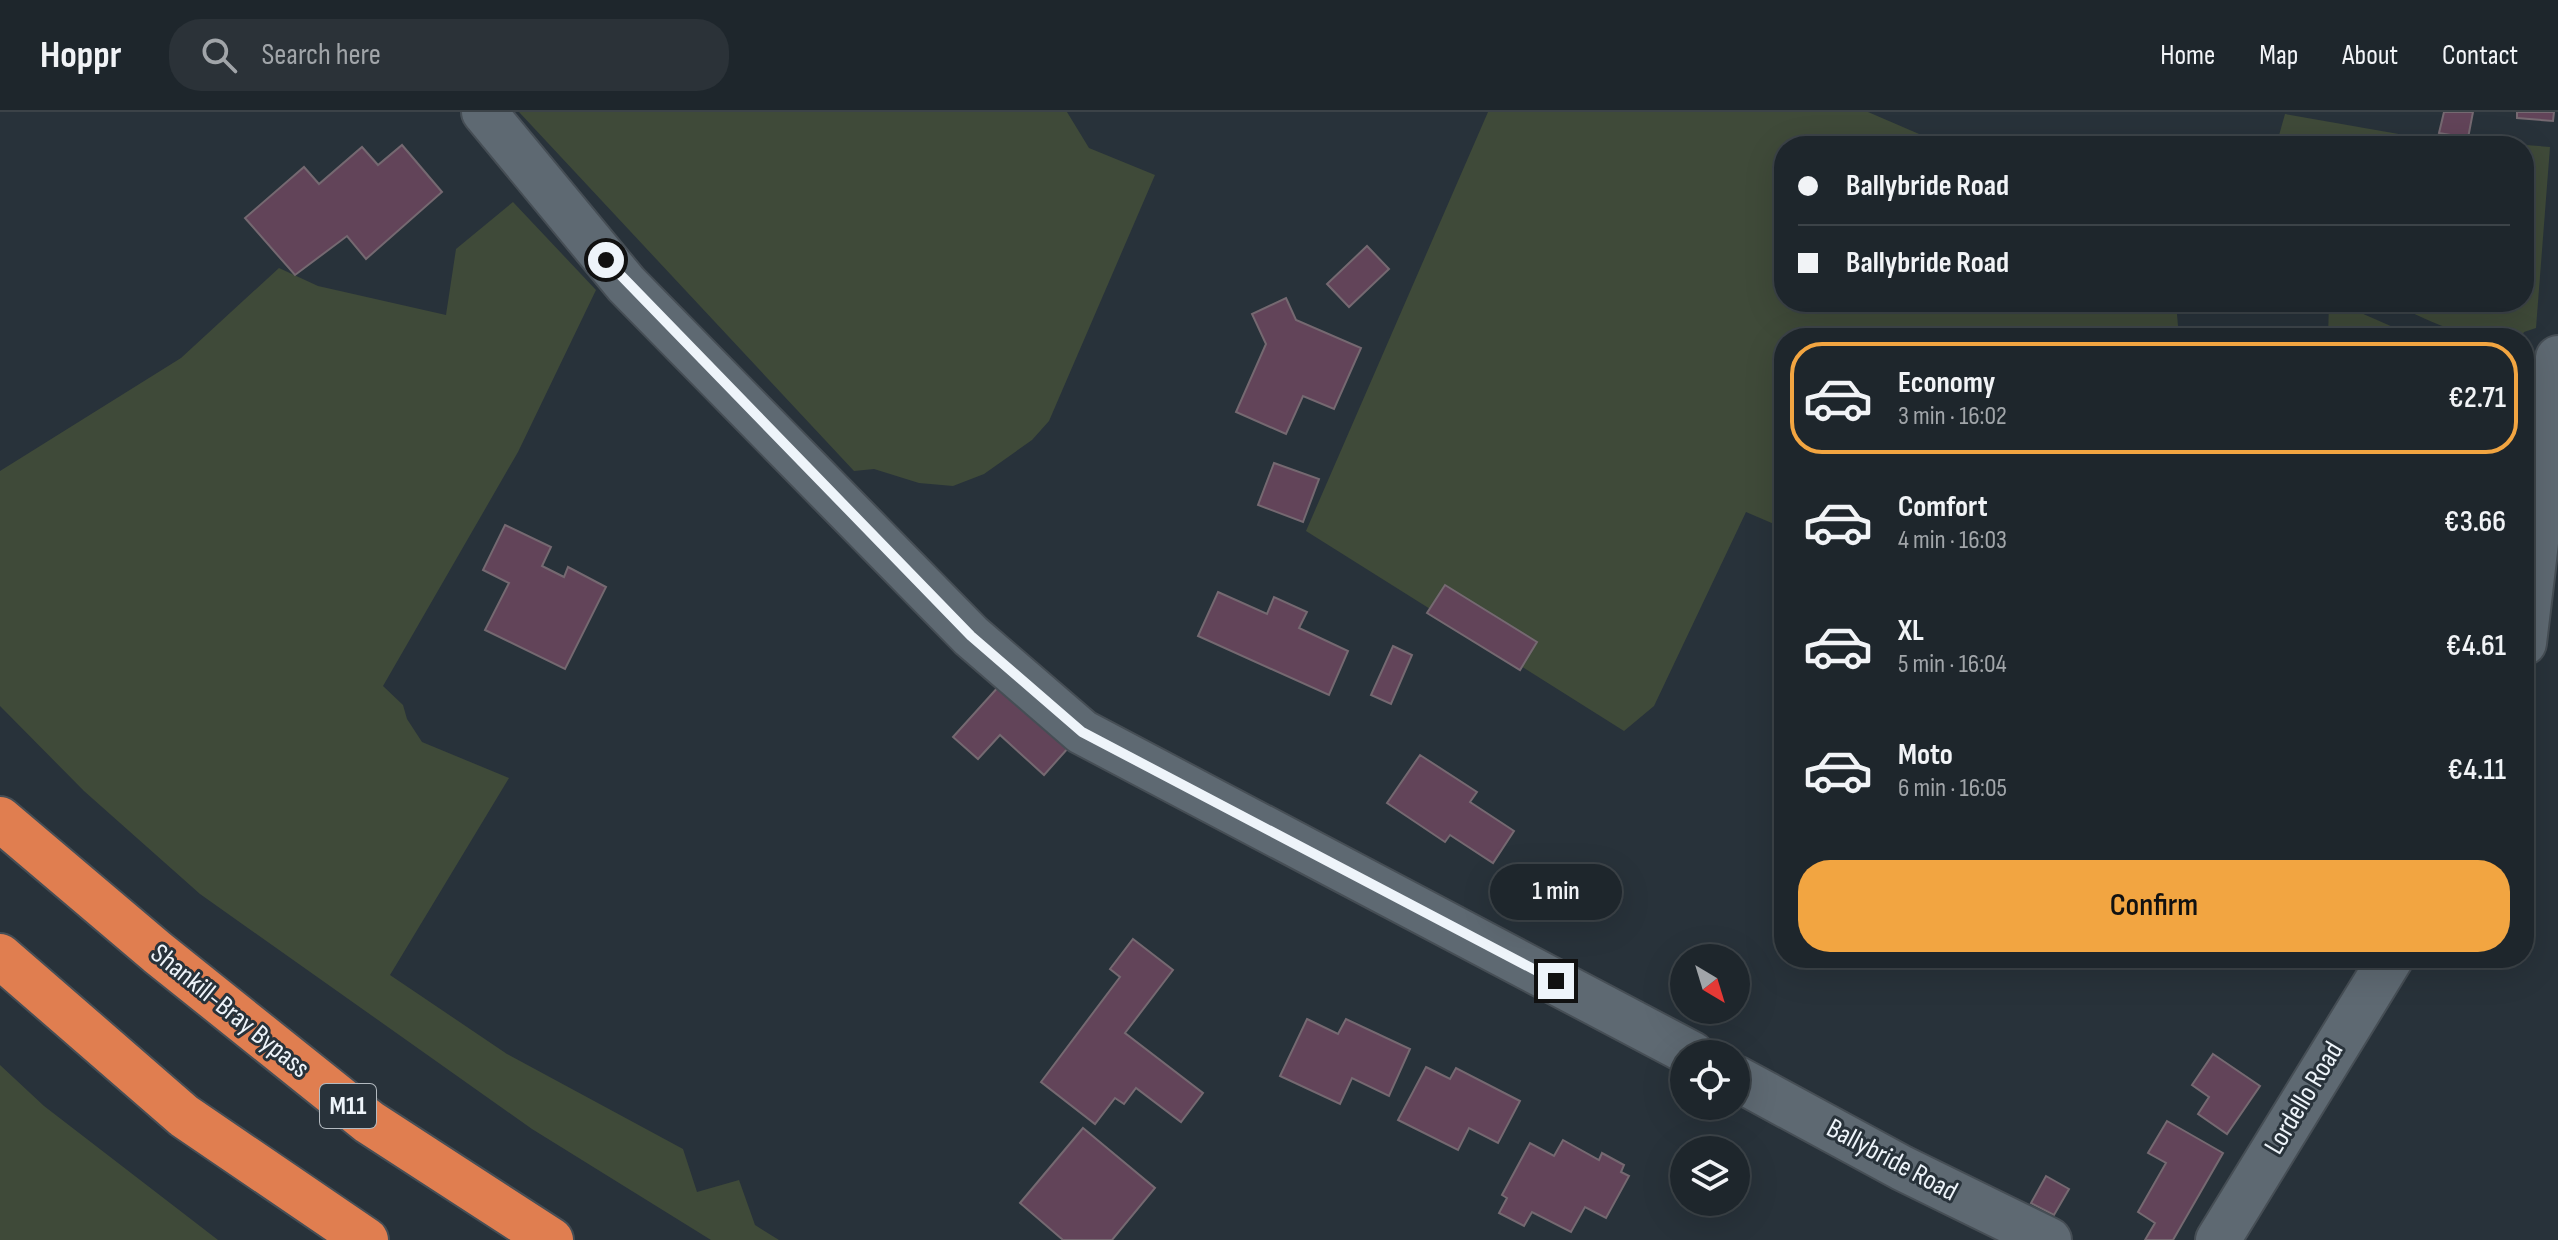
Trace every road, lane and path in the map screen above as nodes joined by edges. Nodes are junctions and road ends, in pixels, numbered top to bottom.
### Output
1 (484, 112) edge
2 (2558, 358) edge
3 (2534, 559) edge
4 (0, 819) edge
5 (0, 956) edge
6 (2385, 968) edge
7 (1670, 1042) edge
8 (1750, 1086) edge
9 (366, 1240) edge
10 (551, 1240) edge
11 (2049, 1240) edge
12 (2218, 1240) edge

1 - 7 street
2 - 3 street
4 - 10 highway, Shankill-Bray Bypass / M11
5 - 9 highway
6 - 12 street, Lordello Road
8 - 11 street, Ballybride Road

